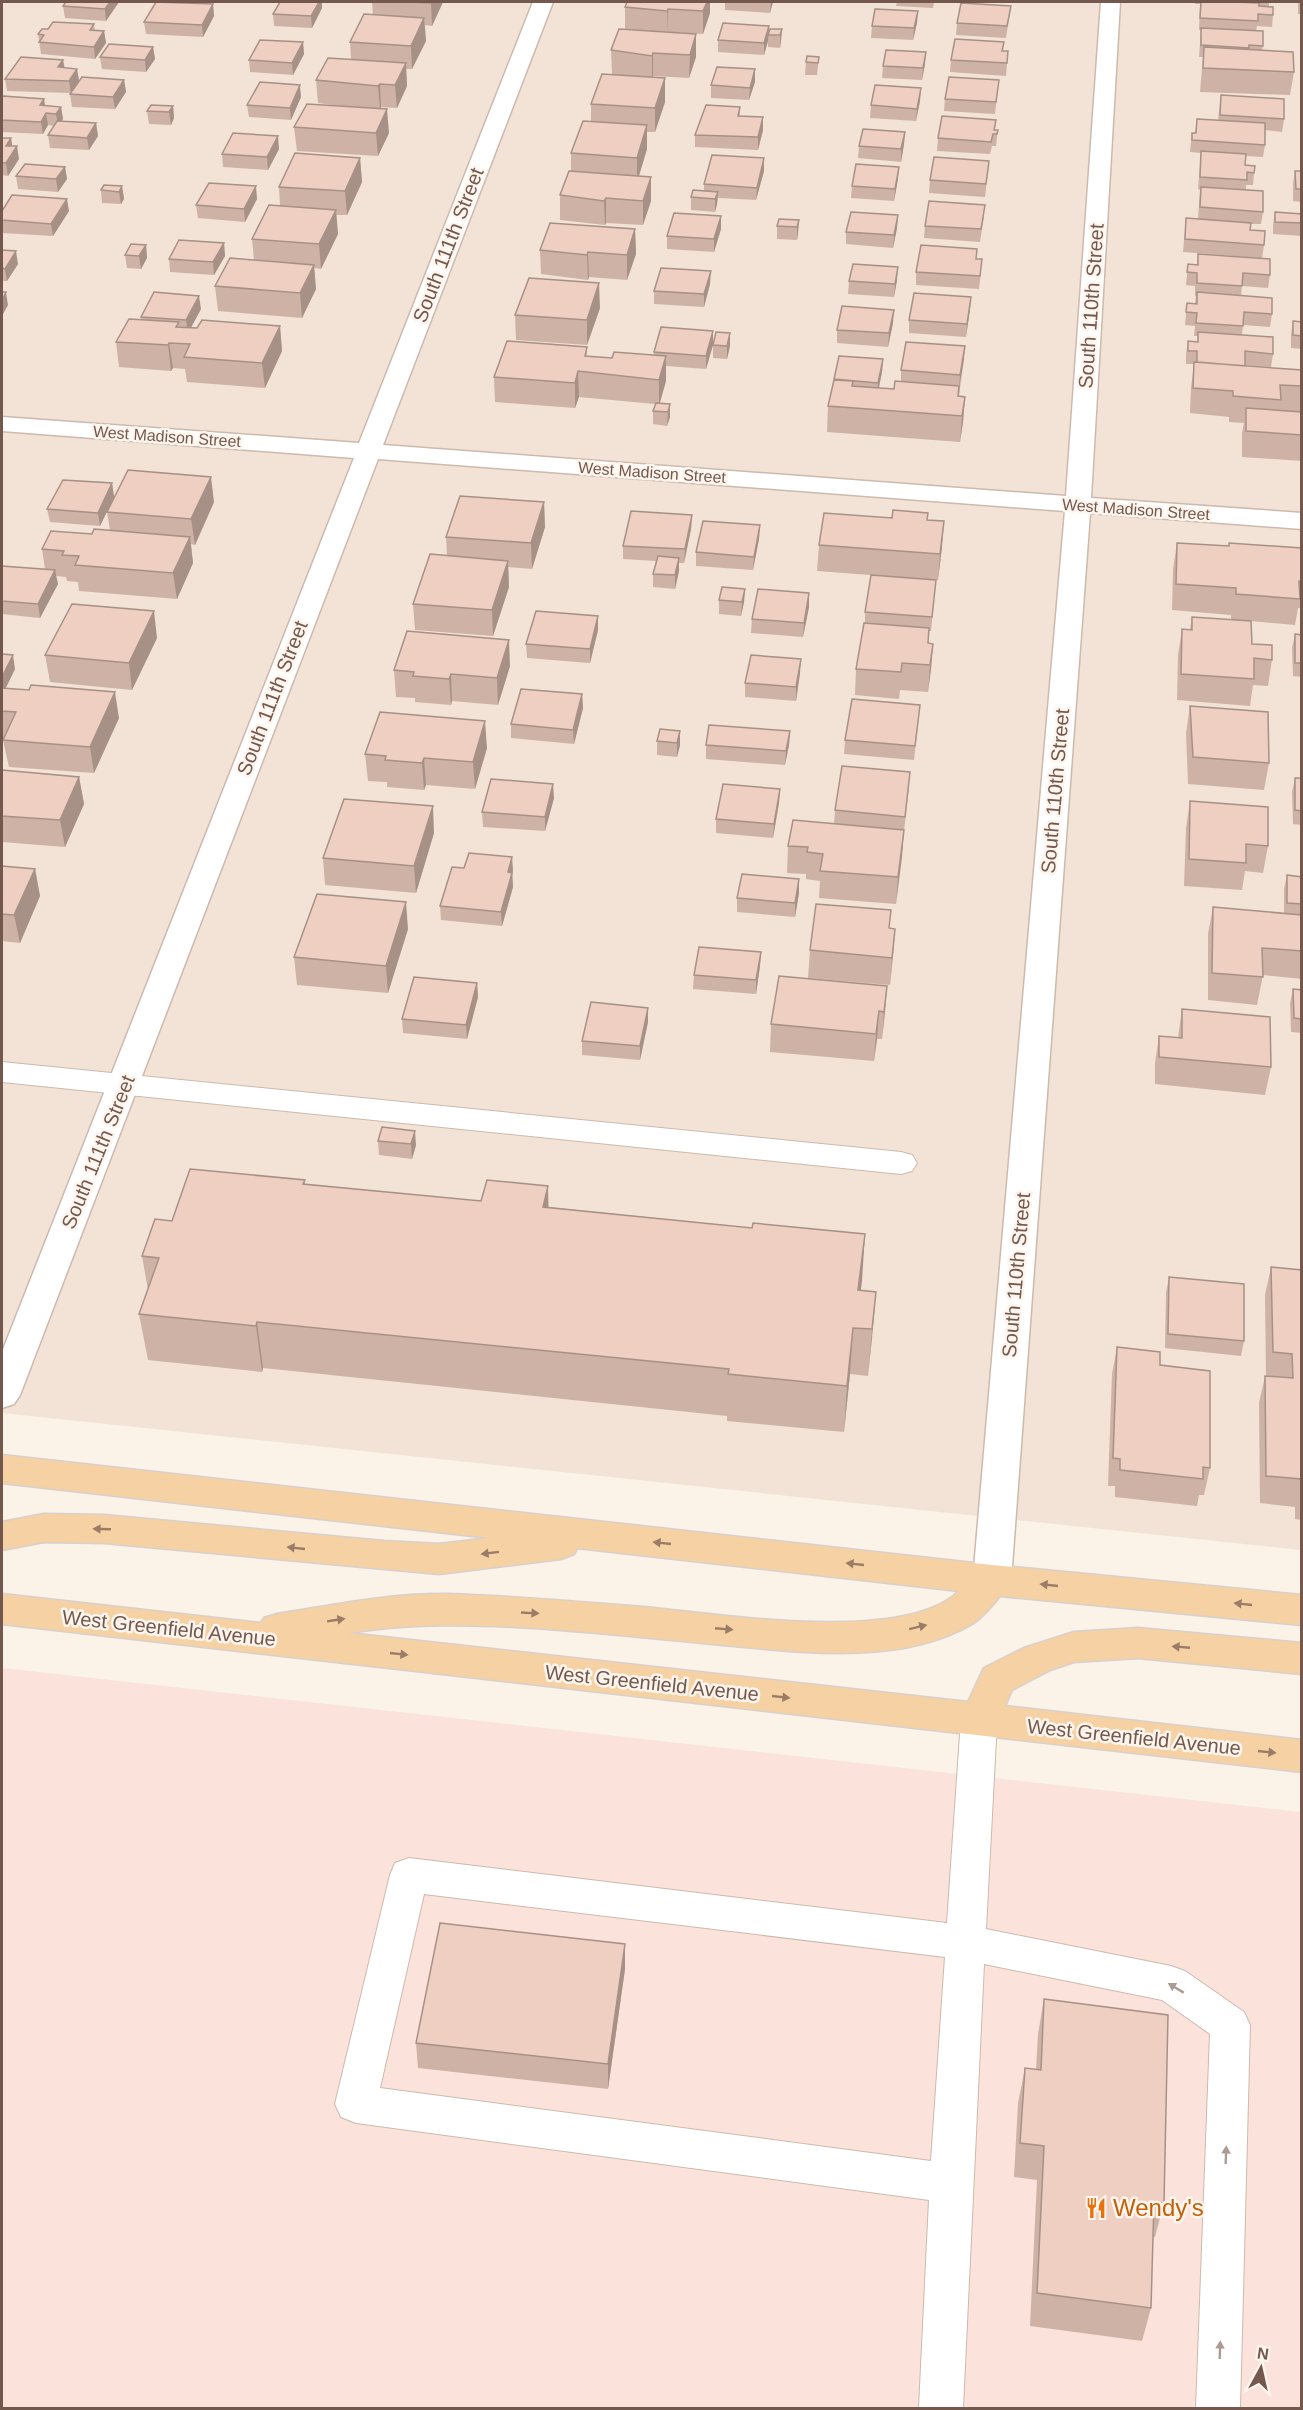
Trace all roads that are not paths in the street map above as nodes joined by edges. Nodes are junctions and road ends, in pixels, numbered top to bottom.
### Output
1 (543, 2) edge
2 (1111, 2) edge
3 (2, 424) edge
4 (367, 451) junction
5 (1078, 505) junction
6 (1302, 521) edge
7 (2, 1072) edge
8 (125, 1084) junction
9 (901, 1163) dead end
10 (2, 1395) edge
11 (2, 1469) edge
12 (2, 1536) edge
13 (610, 1537) junction
14 (992, 1580) junction
15 (2, 1610) edge
16 (1302, 1610) edge
17 (237, 1636) junction
18 (1302, 1659) edge
19 (979, 1720) junction
20 (1302, 1756) edge
21 (964, 1942) junction
22 (951, 2183) junction
23 (941, 2409) edge
24 (1218, 2409) edge

1 - 4 street, South 111th Street
2 - 5 street, South 110th Street
3 - 4 street, West Madison Street
4 - 5 street, West Madison Street
4 - 8 street, South 111th Street
5 - 6 street, West Madison Street
5 - 14 street, South 110th Street
7 - 8 lane
8 - 9 lane
8 - 10 street, South 111th Street
11 - 13 main road
13 -> 12 main road
14 -> 13 main road
16 -> 14 main road
17 -> 14 main road
15 - 17 main road, West Greenfield Avenue
17 -> 19 main road, West Greenfield Avenue
18 -> 19 main road
19 -> 20 main road, West Greenfield Avenue
19 - 21 lane
21 - 22 lane
21 - 22 lane
24 -> 21 lane
22 - 23 lane

